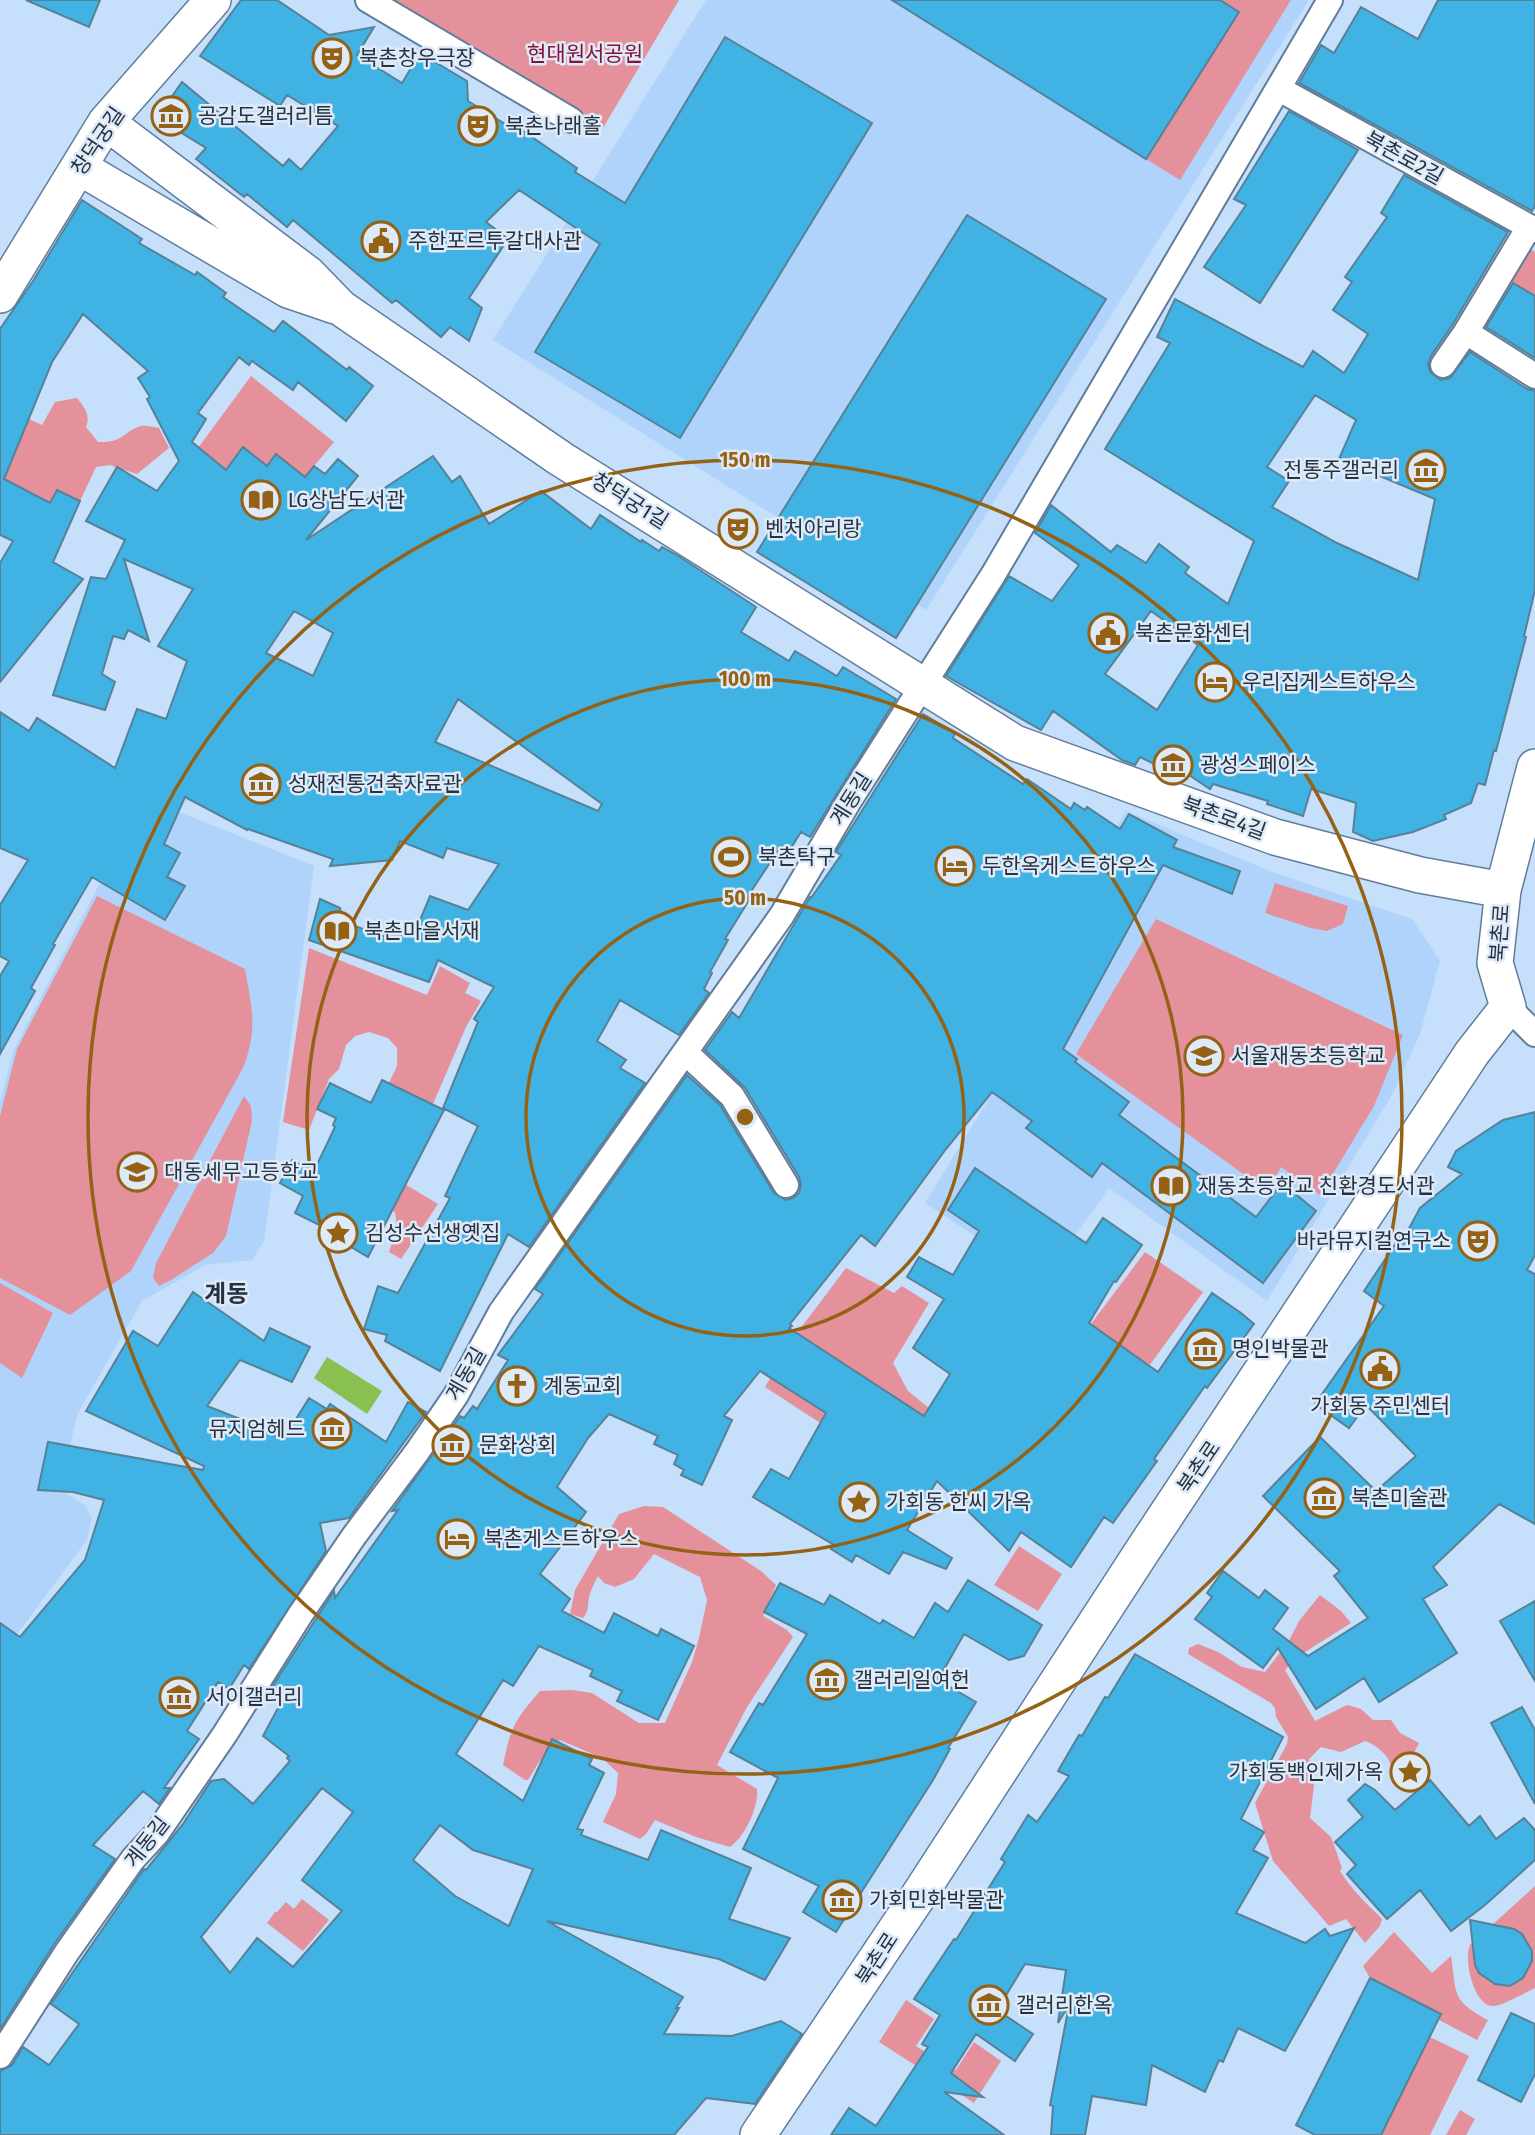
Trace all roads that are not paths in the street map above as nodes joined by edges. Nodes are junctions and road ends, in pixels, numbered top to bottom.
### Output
1 (214, 0) edge
2 (368, 0) edge
3 (1331, 0) edge
4 (1279, 89) junction
5 (571, 120) dead end
6 (106, 122) junction
7 (79, 167) junction
8 (1532, 228) edge
9 (0, 295) edge
10 (341, 308) junction
11 (1466, 332) junction
12 (1443, 365) dead end
13 (1535, 376) edge
14 (923, 686) junction
15 (1535, 767) edge
16 (1503, 890) junction
17 (1508, 1007) junction
18 (1535, 1034) edge
19 (686, 1053) junction
20 (786, 1185) dead end
21 (0, 2056) edge
22 (758, 2135) edge

1 - 6 street, 창덕궁길
2 - 5 street
3 - 4 street, 계동길
4 - 8 street, 북촌로2길
4 - 14 street, 계동길
6 - 7 street, 창덕궁길
6 - 10 street, 창덕궁1길
7 - 9 street, 창덕궁길
7 - 10 street, 창덕궁1길
8 - 11 street, 북촌로2길
10 - 14 street, 창덕궁1길
11 - 12 street, 북촌로2길
11 - 13 street
14 - 16 street, 북촌로4길
14 - 19 street, 계동길
15 - 16 street, 북촌로
16 - 17 street, 북촌로
17 - 18 street
17 - 22 street, 북촌로
19 - 20 street
19 - 21 street, 계동길

